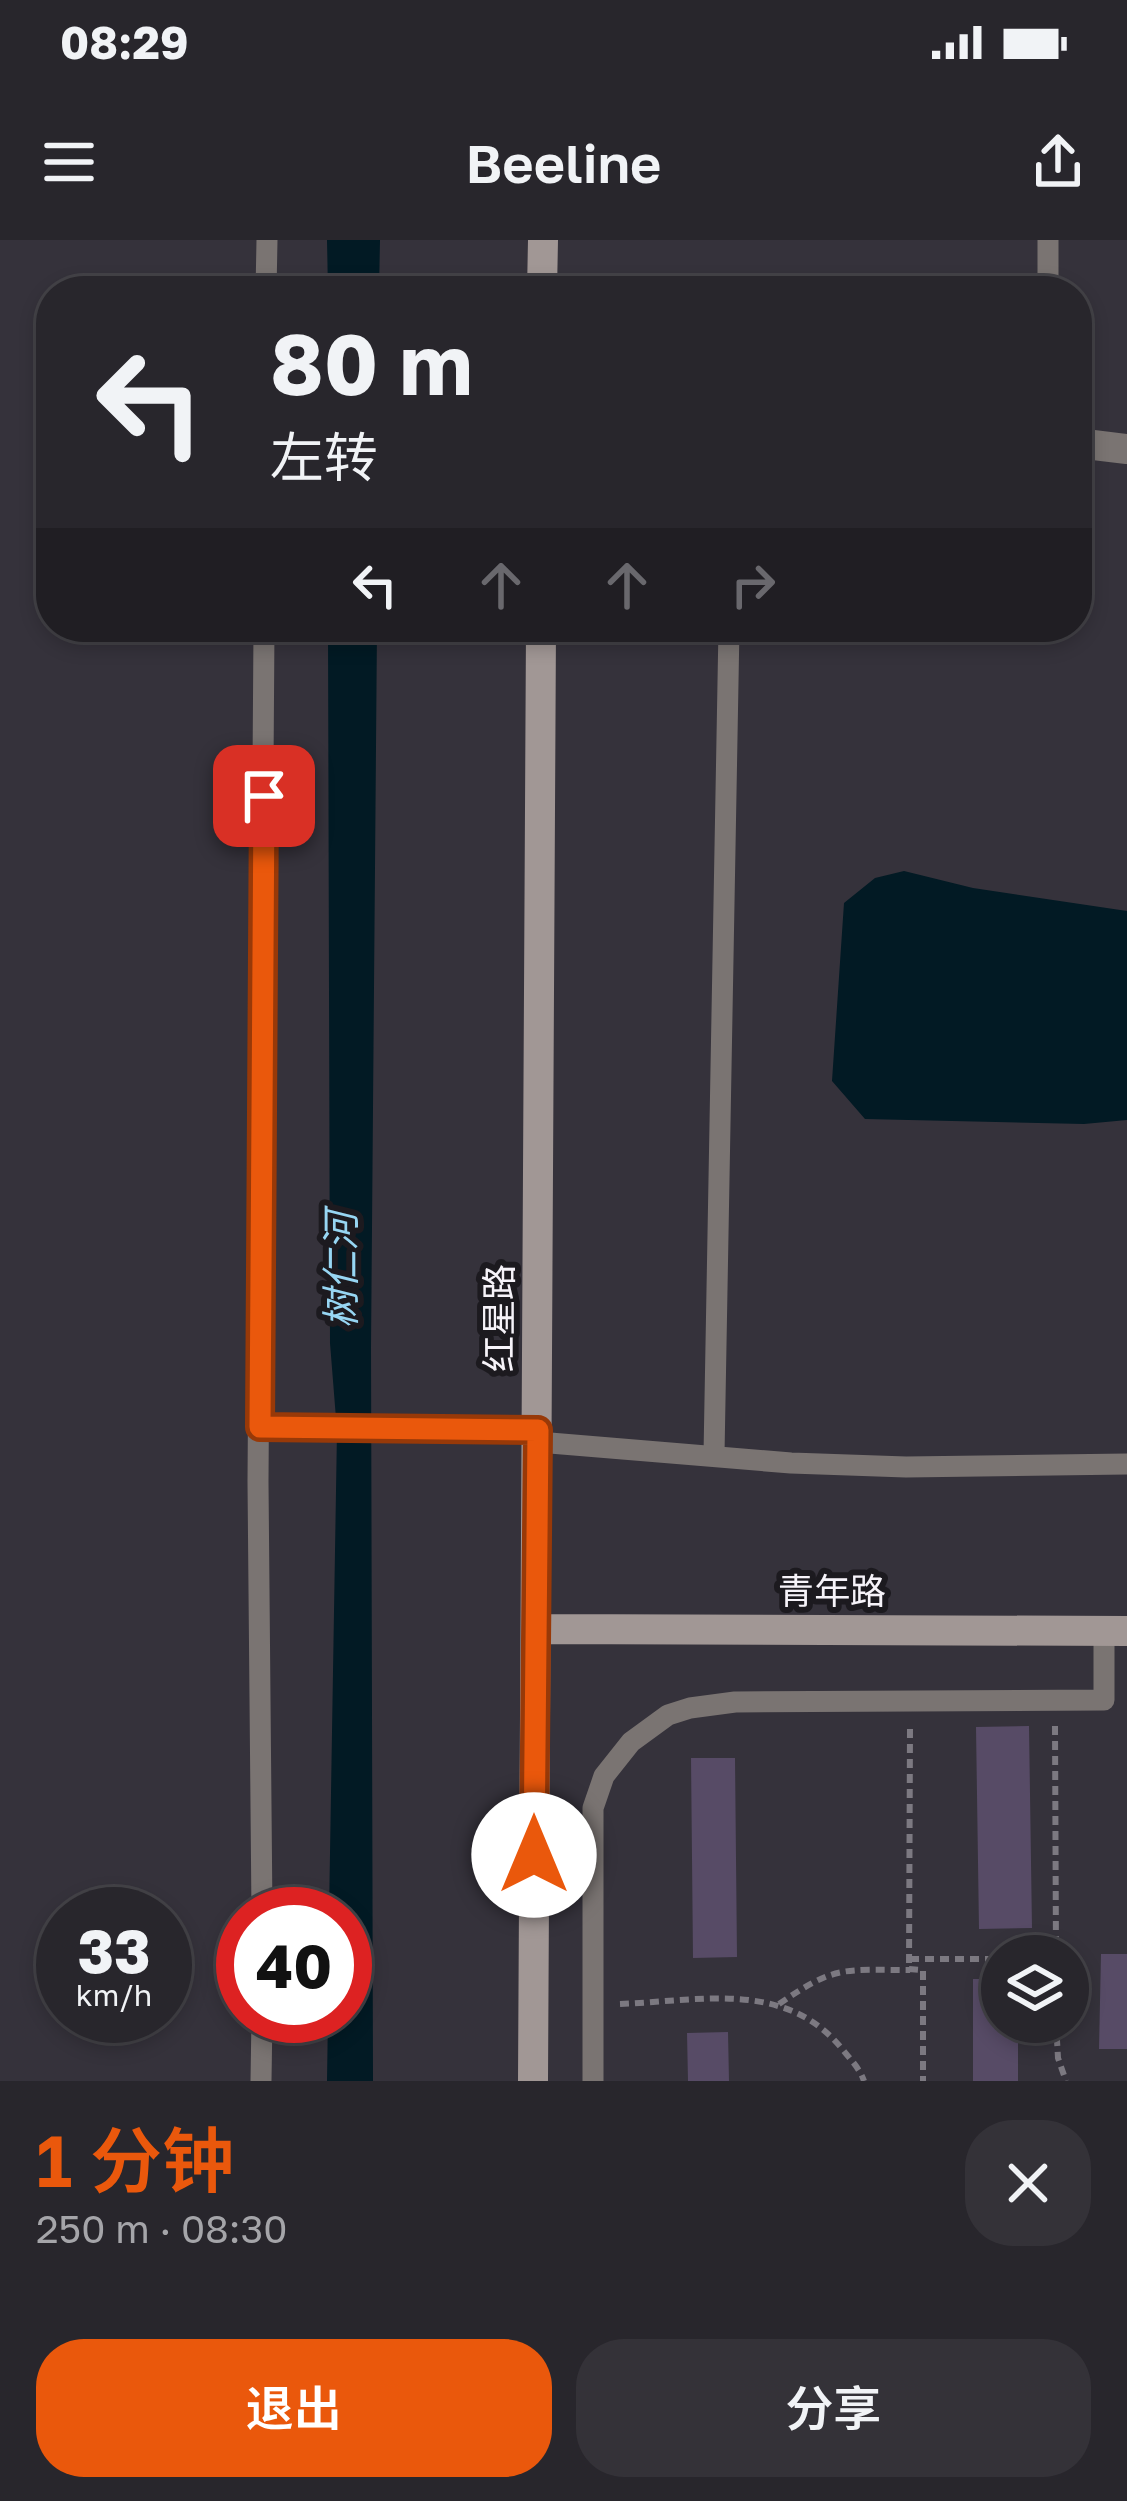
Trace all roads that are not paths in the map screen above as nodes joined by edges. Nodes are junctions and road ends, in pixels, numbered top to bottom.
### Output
1 (267, 240) edge
2 (543, 240) edge
3 (1048, 240) edge
4 (266, 276) edge
5 (542, 276) edge
6 (1048, 276) edge
7 (1092, 444) edge
8 (1127, 449) edge
9 (265, 642) edge
10 (541, 642) edge
11 (729, 642) edge
12 (260, 1427) junction
13 (538, 1436) junction
14 (715, 1455) junction
15 (1127, 1463) edge
16 (536, 1629) junction
17 (1115, 1631) edge
18 (1104, 1700) junction
19 (1127, 1700) edge
20 (262, 1887) edge
21 (262, 2043) edge
22 (261, 2081) edge
23 (532, 2081) edge
24 (593, 2081) edge

1 - 4 lane
2 - 5 street
3 - 6 lane
7 - 8 street
9 - 12 lane
10 - 13 street, 红星路
11 - 14 lane
12 - 13 lane
12 - 20 lane
13 - 14 lane
13 - 16 street, 红星路
14 - 15 lane
16 - 17 street, 青年路
16 - 23 street, 红星路
17 - 18 lane
18 - 19 lane
18 - 24 lane
21 - 22 lane

